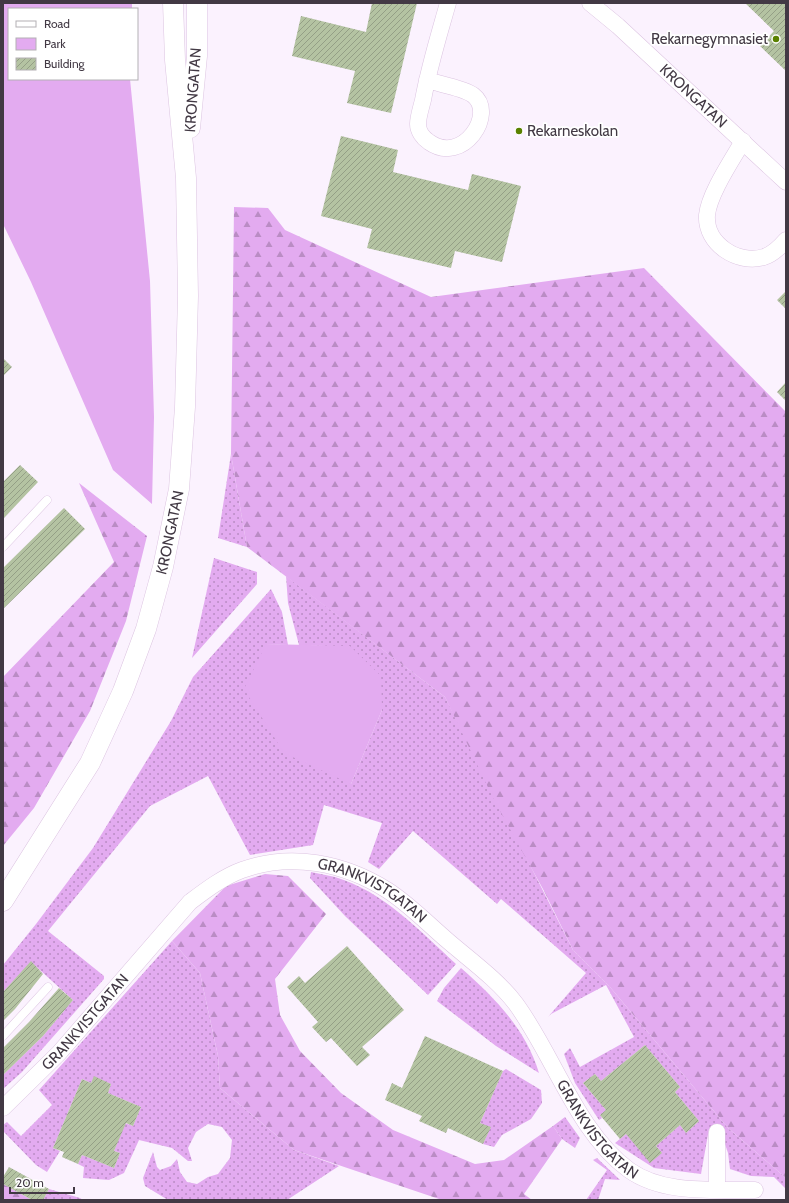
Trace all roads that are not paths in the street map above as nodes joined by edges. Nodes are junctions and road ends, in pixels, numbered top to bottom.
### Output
1 (173, 3) edge
2 (197, 3) edge
3 (448, 3) edge
4 (590, 3) edge
5 (427, 80) junction
6 (743, 141) junction
7 (186, 178) junction
8 (786, 182) edge
9 (786, 240) edge
10 (47, 500) dead end
11 (3, 547) edge
12 (30, 857) junction
13 (3, 884) edge
14 (3, 902) edge
15 (48, 986) dead end
16 (3, 1036) edge
17 (3, 1108) edge
18 (717, 1132) dead end
19 (717, 1189) junction
20 (755, 1190) dead end

1 - 7 street, KRONGATAN
2 - 7 street, KRONGATAN
3 - 5 street
4 - 6 street, KRONGATAN
5 - 5 street
6 - 8 street, KRONGATAN
6 - 9 street
7 - 12 street, KRONGATAN
10 - 11 lane
12 - 13 street, KRONGATAN
12 - 14 street, KRONGATAN
15 - 16 lane
17 - 19 street, GRANKVISTGATAN
18 - 19 street
19 - 20 street, GRANKVISTGATAN

